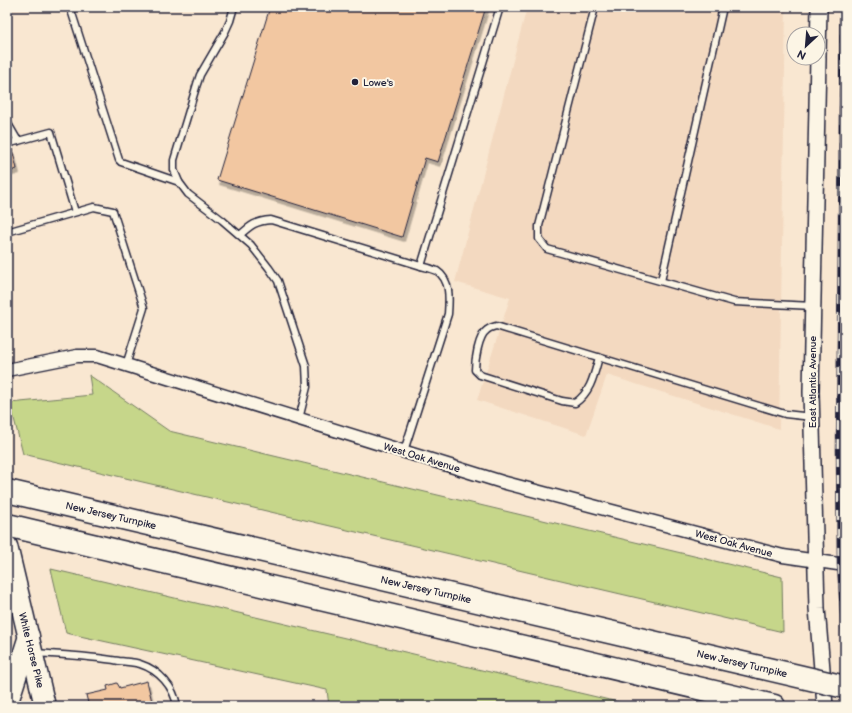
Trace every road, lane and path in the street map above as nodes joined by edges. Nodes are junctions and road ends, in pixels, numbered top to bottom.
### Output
1 (70, 7) edge
2 (234, 7) edge
3 (500, 7) edge
4 (595, 7) edge
5 (723, 7) edge
6 (819, 7) edge
7 (819, 26) edge
8 (818, 66) edge
9 (7, 122) edge
10 (18, 141) junction
11 (7, 144) edge
12 (179, 182) junction
13 (75, 212) junction
14 (7, 232) edge
15 (240, 235) junction
16 (422, 266) junction
17 (661, 281) junction
18 (813, 306) junction
19 (599, 357) junction
20 (126, 365) junction
21 (7, 370) edge
22 (812, 417) junction
23 (299, 419) junction
24 (404, 451) junction
25 (7, 491) edge
26 (7, 525) edge
27 (7, 546) edge
28 (816, 561) junction
29 (842, 565) edge
30 (31, 644) junction
31 (845, 687) edge
32 (7, 702) edge
33 (764, 704) edge
34 (46, 706) edge
35 (177, 706) edge
36 (825, 706) edge

1 - 12 lane
2 - 12 lane
3 - 16 lane
4 - 17 lane
5 - 17 lane
6 - 7 street, East Atlantic Avenue
8 - 18 street, East Atlantic Avenue
9 - 10 lane
10 - 11 lane
10 - 13 lane
12 - 15 lane
13 - 14 lane
13 - 20 lane
15 - 16 lane
15 - 23 lane
16 - 24 lane
17 - 18 lane
18 - 22 street, East Atlantic Avenue
19 - 19 lane
19 - 22 lane
20 - 21 street, West Oak Avenue
20 - 23 street, West Oak Avenue
22 - 28 street, East Atlantic Avenue
23 - 24 street, West Oak Avenue
24 - 28 street, West Oak Avenue
25 - 31 highway, New Jersey Turnpike, bridge
26 - 33 highway
27 - 30 highway, White Horse Pike
28 - 29 street, West Oak Avenue
28 - 36 street, East Atlantic Avenue
30 - 32 highway
30 - 34 highway, White Horse Pike
30 - 35 lane

